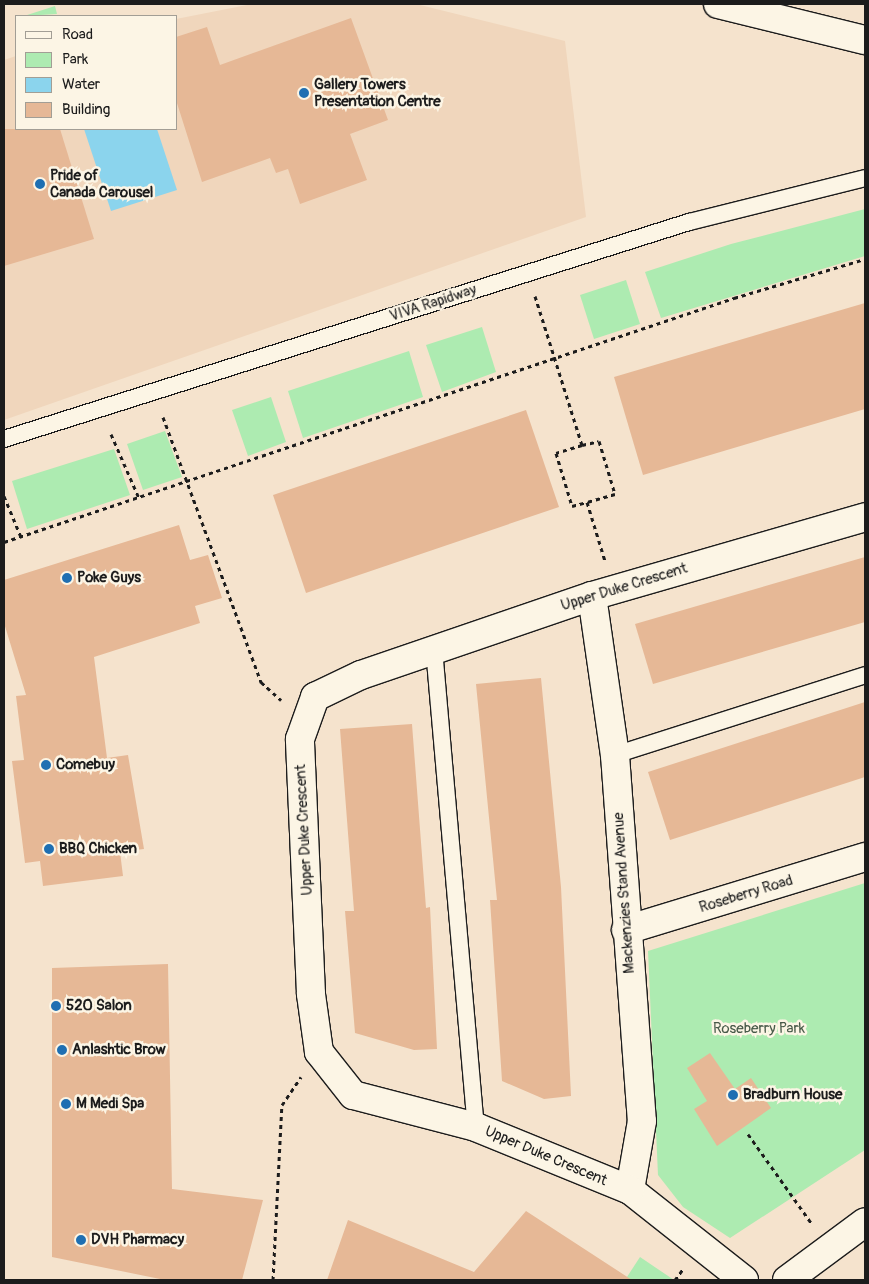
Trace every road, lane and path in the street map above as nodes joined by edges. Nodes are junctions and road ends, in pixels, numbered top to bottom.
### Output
1 (718, 4) edge
2 (865, 40) edge
3 (865, 178) edge
4 (865, 259) edge
5 (534, 294) dead end
6 (554, 359) junction
7 (163, 417) dead end
8 (111, 434) dead end
9 (4, 439) edge
10 (582, 445) junction
11 (187, 482) junction
12 (4, 496) edge
13 (138, 498) junction
14 (587, 502) junction
15 (865, 517) edge
16 (20, 537) junction
17 (4, 542) edge
18 (602, 592) junction
19 (434, 649) junction
20 (865, 676) edge
21 (306, 722) junction
22 (615, 755) junction
23 (865, 857) edge
24 (626, 930) junction
25 (319, 1052) junction
26 (476, 1127) junction
27 (748, 1134) dead end
28 (630, 1190) junction
29 (865, 1222) edge
30 (829, 1249) junction
31 (273, 1280) edge
32 (744, 1280) edge
33 (787, 1280) edge

1 - 2 street
3 - 9 lane, VIVA Rapidway
4 - 6 path
5 - 6 path
6 - 10 path
6 - 11 path
7 - 11 path
8 - 13 path
10 - 14 path
10 - 14 path
11 - 13 path
11 - 21 path
12 - 16 path
13 - 16 path
14 - 18 path
15 - 18 street, Upper Duke Crescent
16 - 17 path
18 - 19 street, Upper Duke Crescent
18 - 22 street, Mackenzies Stand Avenue
19 - 21 street, Upper Duke Crescent
19 - 26 lane
20 - 22 lane
21 - 25 street, Upper Duke Crescent
22 - 24 street, Mackenzies Stand Avenue
23 - 24 street, Roseberry Road
24 - 28 street, Mackenzies Stand Avenue
25 - 26 street, Upper Duke Crescent
25 - 31 path
26 - 28 street, Upper Duke Crescent
27 - 30 path
28 - 32 street, Upper Duke Crescent
29 - 30 street
30 - 33 street

